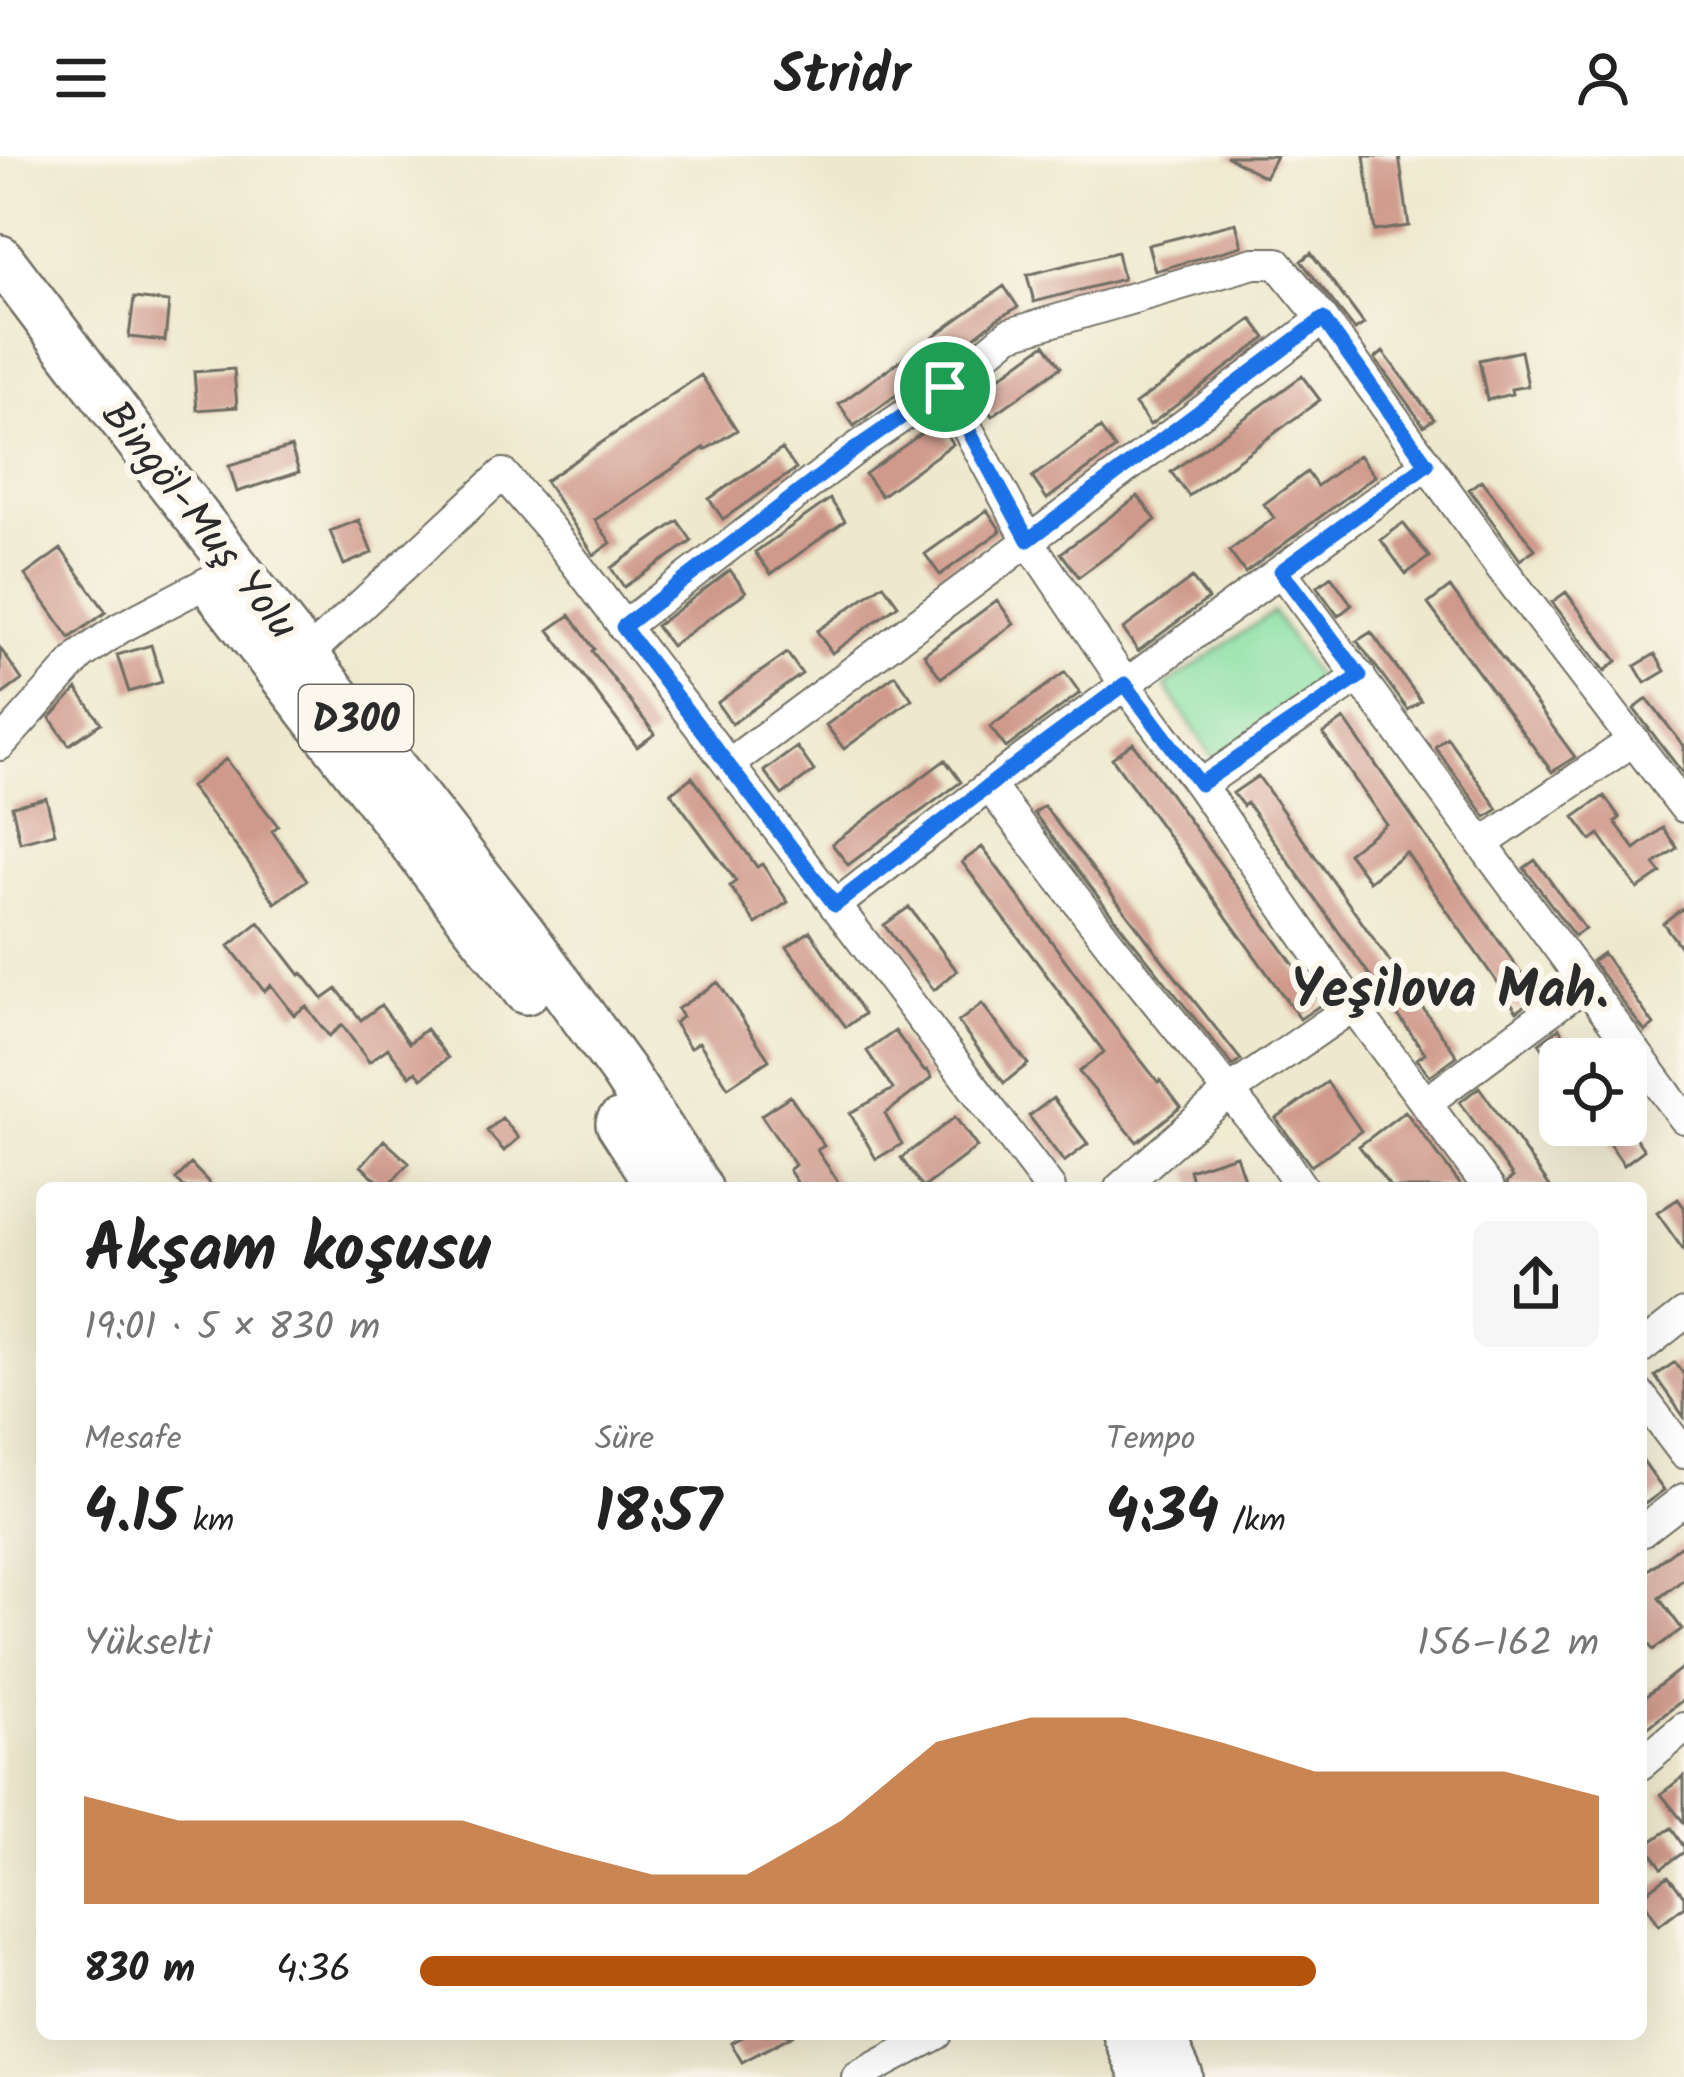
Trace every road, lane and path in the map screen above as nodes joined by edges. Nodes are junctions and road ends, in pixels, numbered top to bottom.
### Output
1 (0, 258) edge
2 (0, 309) edge
3 (1323, 319) junction
4 (945, 387) junction
5 (1427, 464) junction
6 (1028, 540) junction
7 (1281, 571) junction
8 (210, 581) junction
9 (623, 627) junction
10 (308, 655) junction
11 (1360, 676) junction
12 (1125, 684) junction
13 (1634, 740) junction
14 (0, 746) edge
15 (729, 764) junction
16 (1200, 784) junction
17 (988, 786) junction
18 (1684, 807) edge
19 (1484, 843) junction
20 (835, 905) junction
21 (1586, 984) junction
22 (1353, 1006) junction
23 (1228, 1092) junction
24 (1426, 1102) junction
25 (1684, 1118) edge
26 (658, 1182) edge
27 (695, 1182) edge
28 (1045, 1182) edge
29 (1127, 1182) edge
30 (1297, 1182) edge
31 (1485, 1182) edge
32 (1684, 1314) edge
33 (1647, 1343) edge
34 (1647, 1404) edge
35 (1684, 1454) edge
36 (1684, 1499) edge
37 (1647, 1527) edge
38 (1684, 1728) edge
39 (1647, 1759) edge
40 (926, 2040) edge
41 (1129, 2040) edge
42 (1163, 2040) edge
43 (857, 2077) edge
44 (1144, 2077) edge
45 (1180, 2077) edge

1 - 10 highway, Bingöl-Muş Yolu / D300
2 - 8 highway, Bingöl-Muş Yolu / D300
3 - 4 street
3 - 5 street
3 - 6 street
4 - 6 street
4 - 9 street
5 - 7 street
5 - 13 street
6 - 12 street
6 - 15 street
7 - 11 street
7 - 12 street
8 - 14 street
8 - 26 highway, Bingöl-Muş Yolu / D300
9 - 10 street
9 - 15 street
10 - 27 highway, Bingöl-Muş Yolu / D300
11 - 16 street
11 - 19 street
12 - 16 street
12 - 17 street
13 - 18 street
13 - 19 street
15 - 20 street
16 - 22 street
17 - 20 street
17 - 23 street
19 - 21 street
20 - 28 street
21 - 24 street
21 - 25 street
22 - 23 street
22 - 24 street
23 - 29 street
23 - 30 street
24 - 31 street
32 - 33 street
34 - 35 street
36 - 37 street
38 - 39 street
40 - 43 street
41 - 44 highway
42 - 45 highway

